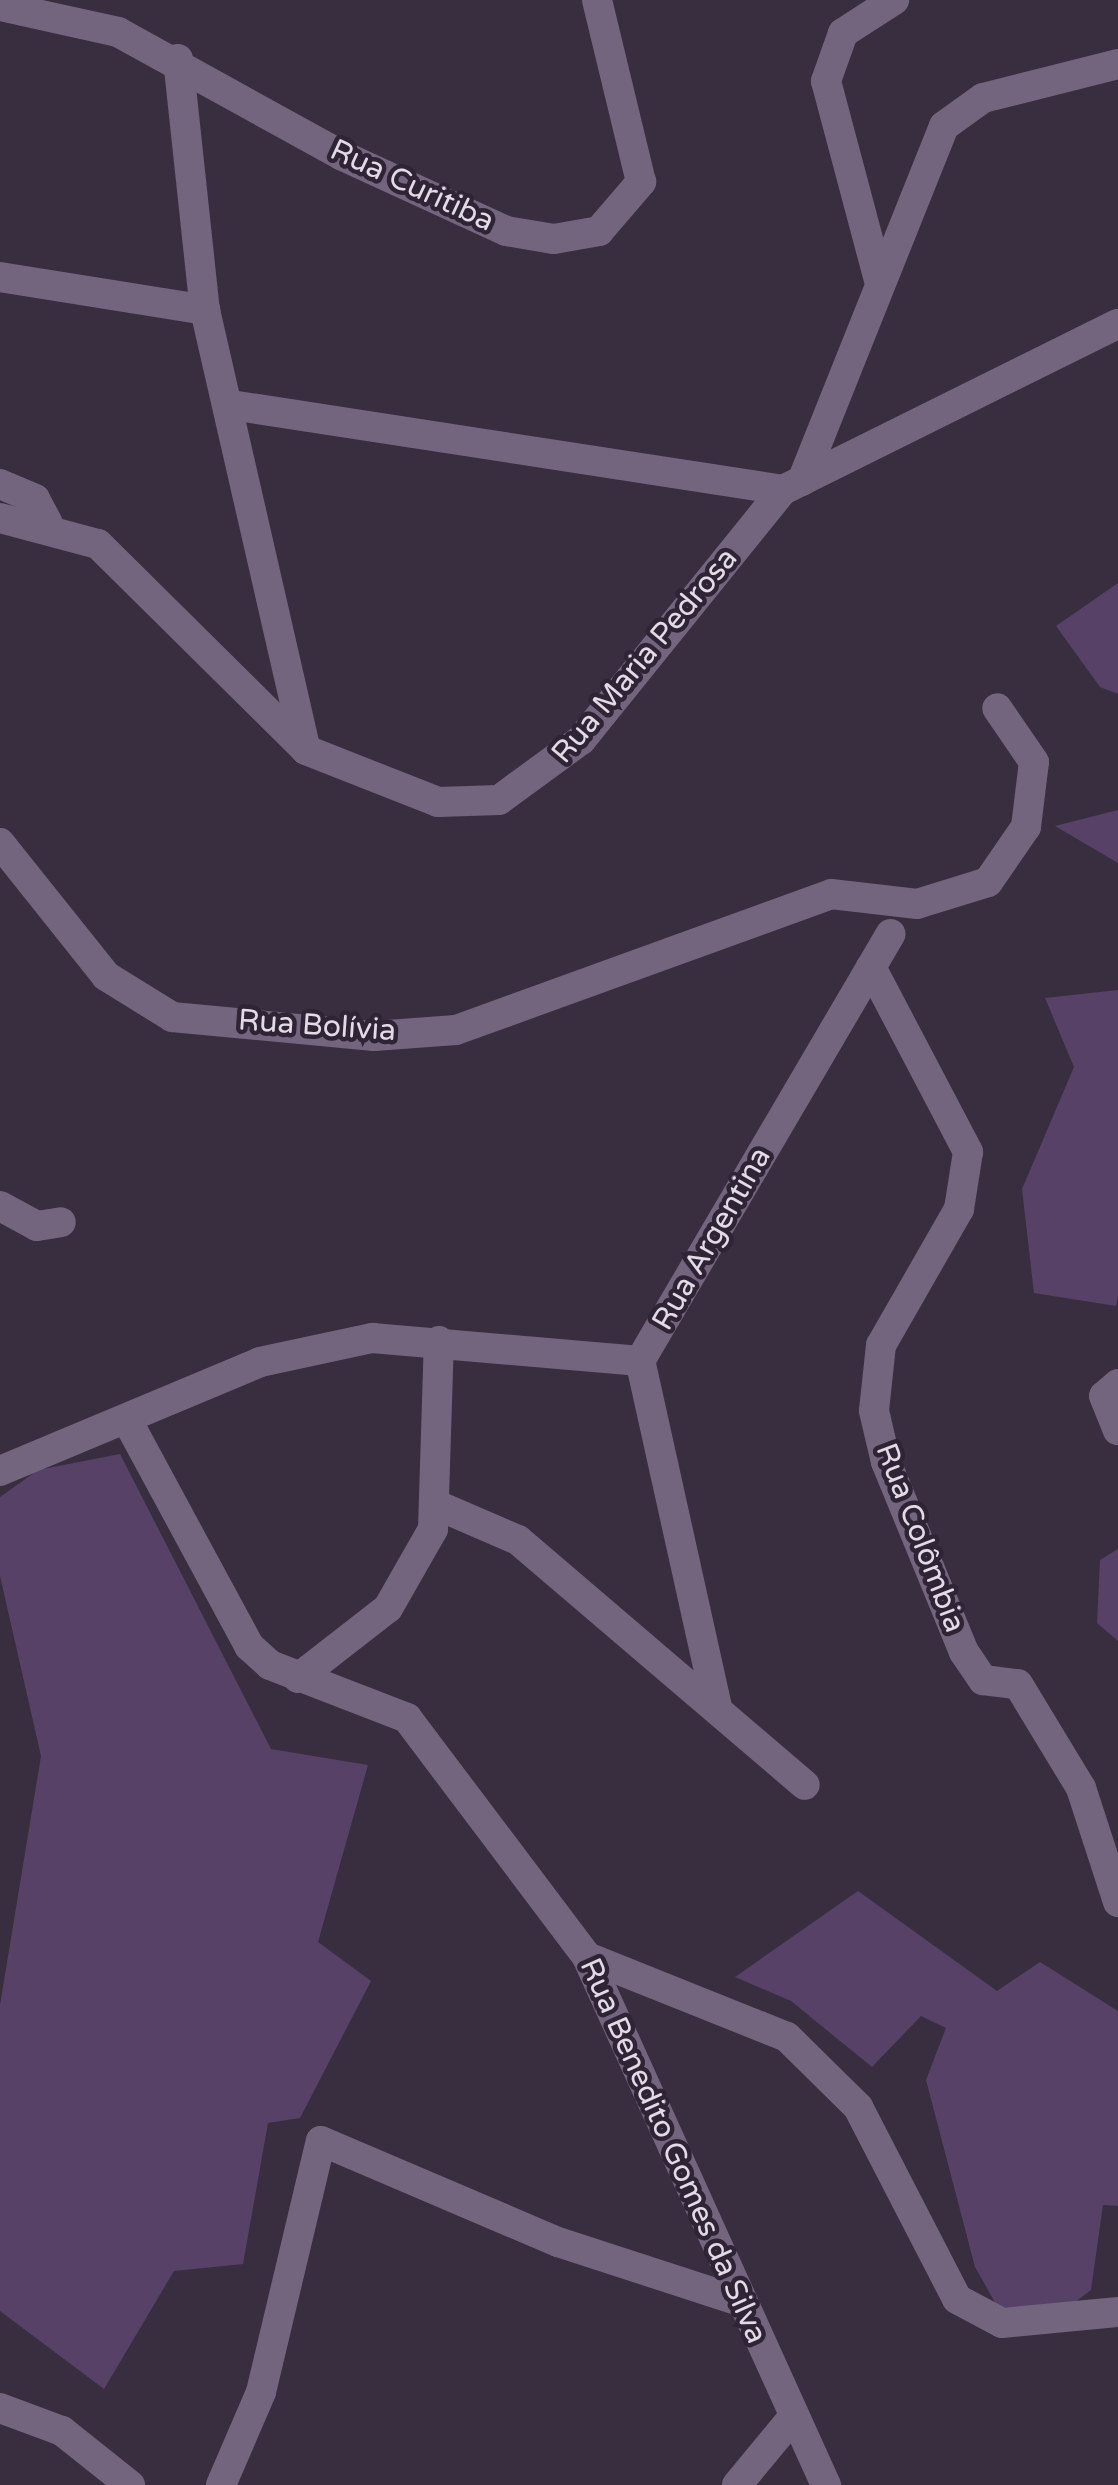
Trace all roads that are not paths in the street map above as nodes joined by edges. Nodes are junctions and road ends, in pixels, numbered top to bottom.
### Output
1 (597, 0) edge
2 (894, 0) edge
3 (0, 7) edge
4 (178, 59) junction
5 (1118, 64) edge
6 (0, 277) edge
7 (880, 284) junction
8 (205, 310) junction
9 (1118, 324) edge
10 (230, 405) junction
11 (290, 414) junction
12 (244, 468) junction
13 (0, 484) edge
14 (792, 485) junction
15 (0, 518) edge
16 (48, 524) junction
17 (997, 708) dead end
18 (306, 750) junction
19 (0, 843) edge
20 (891, 934) dead end
21 (872, 967) junction
22 (0, 1206) edge
23 (61, 1222) dead end
24 (439, 1341) junction
25 (640, 1361) junction
26 (1118, 1384) edge
27 (128, 1420) junction
28 (1118, 1430) edge
29 (0, 1471) edge
30 (439, 1506) junction
31 (298, 1678) junction
32 (717, 1708) junction
33 (805, 1785) dead end
34 (1118, 1902) edge
35 (587, 1957) junction
36 (743, 2302) junction
37 (1118, 2312) edge
38 (0, 2408) edge
39 (794, 2416) junction
40 (130, 2485) edge
41 (221, 2485) edge
42 (737, 2485) edge
43 (826, 2485) edge

1 - 4 street, Rua Curitiba
2 - 7 street
3 - 4 street, Rua Curitiba
4 - 8 street
5 - 7 street, Rua Maria Pedrosa
6 - 8 street
7 - 14 street, Rua Maria Pedrosa
8 - 10 street
9 - 14 street
10 - 11 street
10 - 12 street
11 - 12 street
11 - 14 street
12 - 18 street
13 - 16 street
14 - 18 street, Rua Maria Pedrosa
15 - 16 street, Rua Maria Pedrosa
16 - 18 street, Rua Maria Pedrosa
17 - 19 street, Rua Bolívia
20 - 21 street, Rua Argentina
21 - 25 street, Rua Argentina
21 - 34 street, Rua Colômbia
22 - 23 street
24 - 25 street
24 - 27 street
24 - 30 street
25 - 32 street, Rua Argentina
26 - 28 street
27 - 29 street
27 - 31 street, Rua Benedito Gomes da Silva
30 - 31 street
30 - 32 street
31 - 35 street, Rua Benedito Gomes da Silva
32 - 33 street
35 - 36 street, Rua Benedito Gomes da Silva
35 - 37 street
36 - 39 street, Rua Benedito Gomes da Silva
36 - 41 street
38 - 40 street
39 - 42 street
39 - 43 street, Rua Benedito Gomes da Silva

